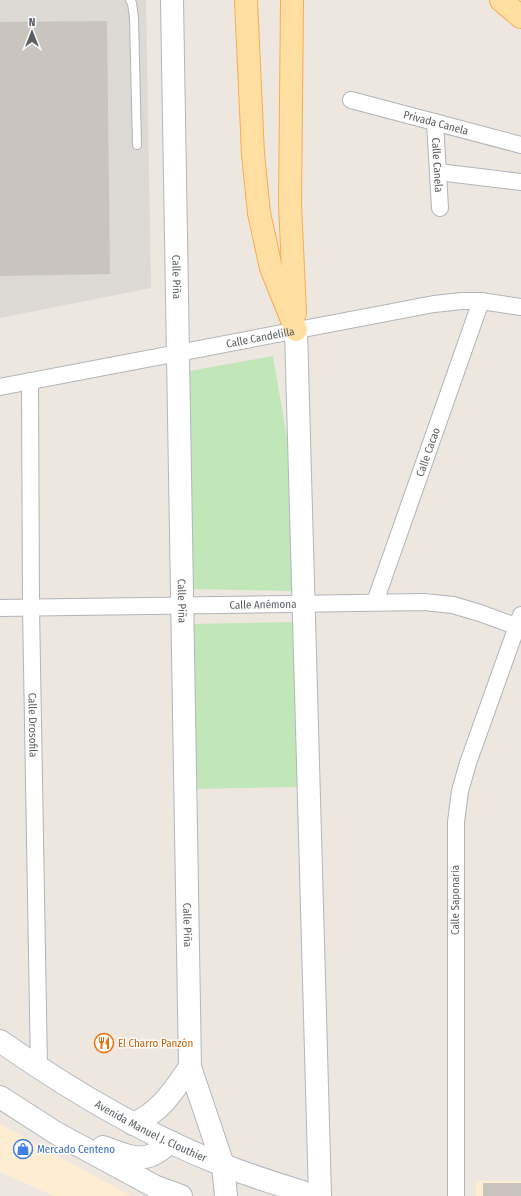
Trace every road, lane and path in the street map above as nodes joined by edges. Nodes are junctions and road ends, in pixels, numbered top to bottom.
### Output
1 (130, 0) edge
2 (172, 0) edge
3 (246, 0) edge
4 (292, 0) edge
5 (502, 0) edge
6 (521, 18) edge
7 (351, 100) dead end
8 (436, 122) junction
9 (521, 145) edge
10 (137, 146) dead end
11 (438, 172) junction
12 (521, 182) edge
13 (440, 208) dead end
14 (481, 302) junction
15 (521, 307) edge
16 (296, 330) junction
17 (178, 353) junction
18 (30, 381) junction
19 (0, 387) edge
20 (375, 602) junction
21 (304, 604) junction
22 (182, 605) junction
23 (31, 607) junction
24 (0, 608) edge
25 (520, 623) edge
26 (0, 1041) edge
27 (190, 1067) junction
28 (39, 1068) junction
29 (0, 1096) edge
30 (133, 1124) junction
31 (56, 1132) junction
32 (171, 1142) junction
33 (223, 1165) junction
34 (181, 1196) edge
35 (226, 1196) edge
36 (315, 1196) edge
37 (320, 1196) edge
38 (456, 1196) edge

1 - 10 lane
2 - 17 main road, Calle Piña
3 - 16 main road
4 - 16 main road
5 - 6 main road
7 - 8 street, Privada Canela
8 - 9 street, Privada Canela
8 - 11 street, Calle Canela
11 - 12 street
11 - 13 street, Calle Canela
14 - 15 street, Calle Candelilla
14 - 16 street, Calle Candelilla
14 - 20 street, Calle Cacao
16 - 17 street, Calle Candelilla
16 - 21 main road
17 - 18 street, Calle Candelilla
17 - 22 main road, Calle Piña
18 - 19 street, Calle Candelilla
18 - 23 street, Calle Drosofila
20 - 21 street, Calle Anémona
20 - 25 street, Calle Anémona
21 - 22 street, Calle Anémona
21 - 37 main road
22 - 23 street, Calle Anémona
22 - 27 main road, Calle Piña
23 - 24 street, Calle Anémona
23 - 28 street, Calle Drosofila
25 - 38 street, Calle Saponaria
26 - 28 main road, Avenida Manuel J. Clouthier
27 - 30 main road
27 - 33 main road, Calle Piña
28 - 30 main road, Avenida Manuel J. Clouthier
29 - 31 main road
30 - 32 main road, Avenida Manuel J. Clouthier
31 - 32 main road
31 - 34 main road
32 - 33 main road, Avenida Manuel J. Clouthier
33 - 35 main road, Calle Piña
33 - 36 main road, Avenida Manuel J. Clouthier

